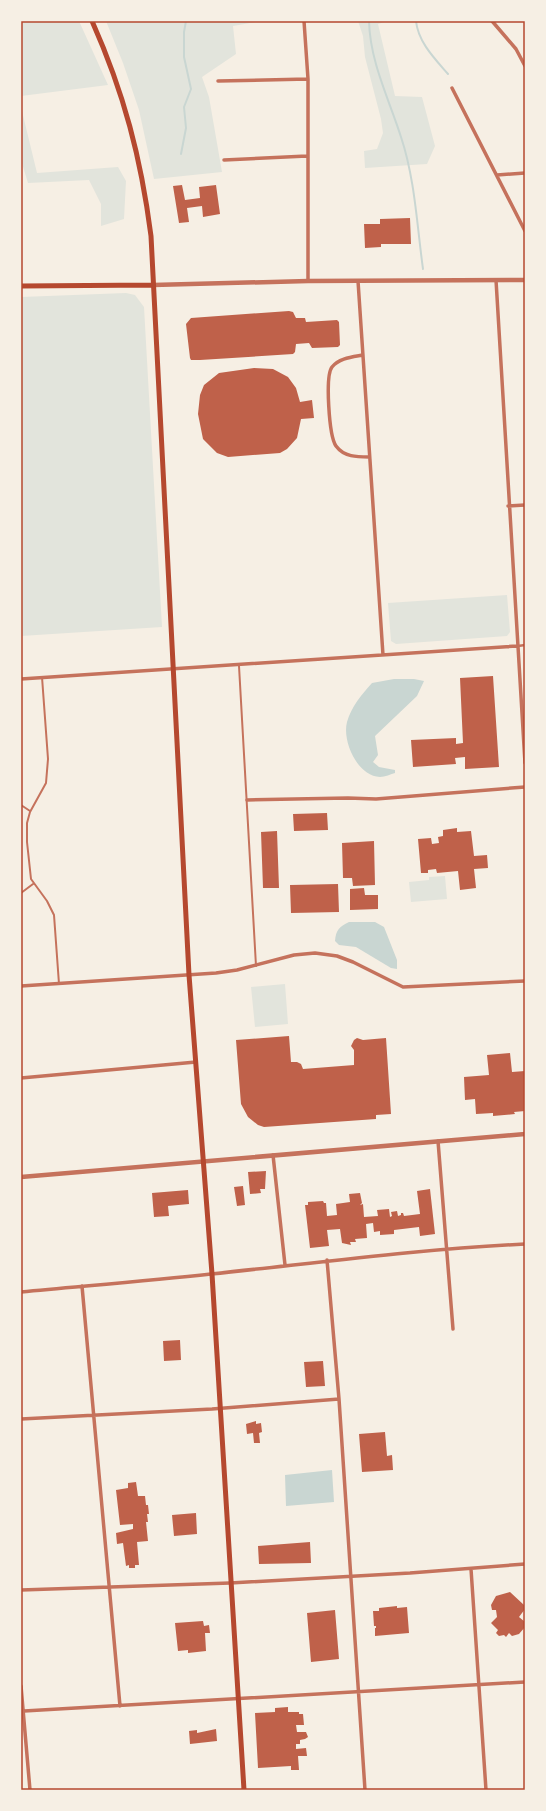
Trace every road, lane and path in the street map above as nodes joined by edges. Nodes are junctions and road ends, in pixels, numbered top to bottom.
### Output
1 (92, 21) edge
2 (304, 21) edge
3 (492, 21) edge
4 (525, 66) edge
5 (308, 79) junction
6 (218, 81) dead end
7 (452, 88) dead end
8 (307, 156) junction
9 (224, 160) dead end
10 (525, 173) edge
11 (497, 175) junction
12 (525, 231) edge
13 (496, 280) junction
14 (525, 280) edge
15 (358, 281) junction
16 (308, 282) junction
17 (153, 285) junction
18 (21, 286) edge
19 (363, 355) junction
20 (369, 457) junction
21 (525, 505) edge
22 (508, 506) junction
23 (525, 645) edge
24 (517, 646) junction
25 (382, 655) junction
26 (239, 666) junction
27 (174, 669) junction
28 (42, 677) junction
29 (21, 679) edge
30 (525, 763) edge
31 (525, 787) edge
32 (247, 800) junction
33 (21, 805) edge
34 (30, 812) junction
35 (33, 884) junction
36 (21, 893) edge
37 (256, 966) junction
38 (189, 975) junction
39 (525, 981) edge
40 (59, 984) junction
41 (21, 986) edge
42 (196, 1062) junction
43 (21, 1078) edge
44 (525, 1134) edge
45 (438, 1141) junction
46 (273, 1155) junction
47 (204, 1160) junction
48 (21, 1177) edge
49 (525, 1244) edge
50 (448, 1249) junction
51 (327, 1260) junction
52 (285, 1265) junction
53 (212, 1274) junction
54 (82, 1286) junction
55 (21, 1292) edge
56 (453, 1329) dead end
57 (339, 1399) junction
58 (219, 1408) junction
59 (94, 1416) junction
60 (21, 1419) edge
61 (525, 1564) edge
62 (472, 1569) junction
63 (351, 1576) junction
64 (230, 1583) junction
65 (108, 1586) junction
66 (21, 1590) edge
67 (525, 1682) edge
68 (478, 1685) junction
69 (21, 1686) edge
70 (358, 1692) junction
71 (237, 1699) junction
72 (120, 1706) junction
73 (24, 1711) junction
74 (23, 1730) edge
75 (30, 1790) edge
76 (244, 1790) edge
77 (365, 1790) edge
78 (486, 1790) edge

1 - 17 main road
2 - 5 street
3 - 4 street
5 - 6 street
5 - 8 street
7 - 11 street
8 - 9 street
8 - 16 street
10 - 11 street
11 - 12 street
13 - 14 street
13 - 15 street
13 - 22 street
15 - 16 street
15 - 19 street
16 - 17 street
17 - 18 main road
17 - 27 main road
19 - 20 street
19 - 20 street
20 - 25 street
21 - 22 street
22 - 24 street
23 - 24 street
24 - 25 street
24 - 30 street
25 - 26 street
26 - 27 street
26 - 32 lane
27 - 28 street
27 - 38 main road
28 - 29 street
28 - 34 lane
31 - 32 street
32 - 37 lane
33 - 34 lane
34 - 35 lane
35 - 36 lane
35 - 40 lane
37 - 38 street
37 - 39 street
38 - 40 street
38 - 42 main road
40 - 41 street
42 - 43 street
42 - 47 main road
44 - 45 street
45 - 46 street
45 - 50 street
46 - 47 street
46 - 52 street
47 - 48 street
47 - 53 main road
49 - 50 street
50 - 51 street
50 - 56 street
51 - 52 street
51 - 57 street
52 - 53 street
53 - 54 street
53 - 58 main road
54 - 55 street
54 - 59 street
57 - 58 street
57 - 63 street
58 - 59 street
58 - 64 main road
59 - 60 street
59 - 65 street
61 - 62 street
62 - 63 street
62 - 68 street
63 - 64 street
63 - 70 street
64 - 65 street
64 - 71 main road
65 - 66 street
65 - 72 street
67 - 68 street
68 - 70 street
68 - 78 street
69 - 73 street
70 - 71 street
70 - 77 street
71 - 72 street
71 - 76 main road
72 - 73 street
73 - 74 street
74 - 75 street

